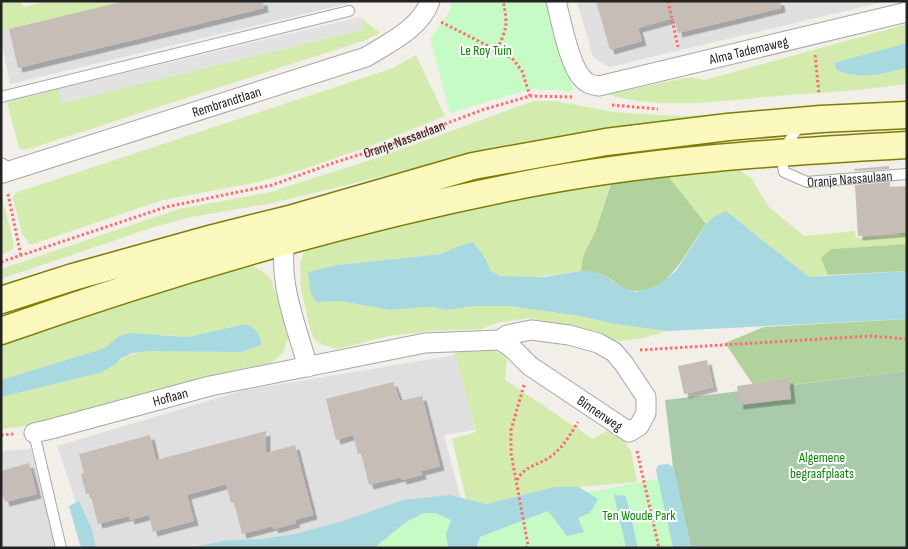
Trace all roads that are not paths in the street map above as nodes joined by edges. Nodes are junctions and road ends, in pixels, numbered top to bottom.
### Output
1 (556, 1) edge
2 (428, 8) edge
3 (350, 11) dead end
4 (907, 12) edge
5 (1, 97) edge
6 (907, 115) edge
7 (803, 120) junction
8 (907, 145) edge
9 (781, 153) junction
10 (2, 171) edge
11 (907, 174) edge
12 (289, 230) junction
13 (1, 300) edge
14 (1, 331) edge
15 (500, 340) junction
16 (308, 366) junction
17 (34, 432) joint
18 (628, 432) joint
19 (61, 548) edge

1 - 4 street, Alma Tademaweg
2 - 10 street, Rembrandtlaan
3 - 5 lane
6 - 7 main road, Oranje Nassaulaan
7 - 9 lane
7 - 12 main road, Oranje Nassaulaan
8 - 9 main road, Oranje Nassaulaan
9 - 11 lane, Oranje Nassaulaan
9 - 12 main road, Oranje Nassaulaan
12 - 13 main road, Oranje Nassaulaan
12 - 14 main road, Oranje Nassaulaan
12 - 16 street
15 - 16 street, Hoflaan
15 - 18 street, Binnenweg
15 - 18 street, Hoflaan
16 - 17 street, Hoflaan
17 - 19 lane

